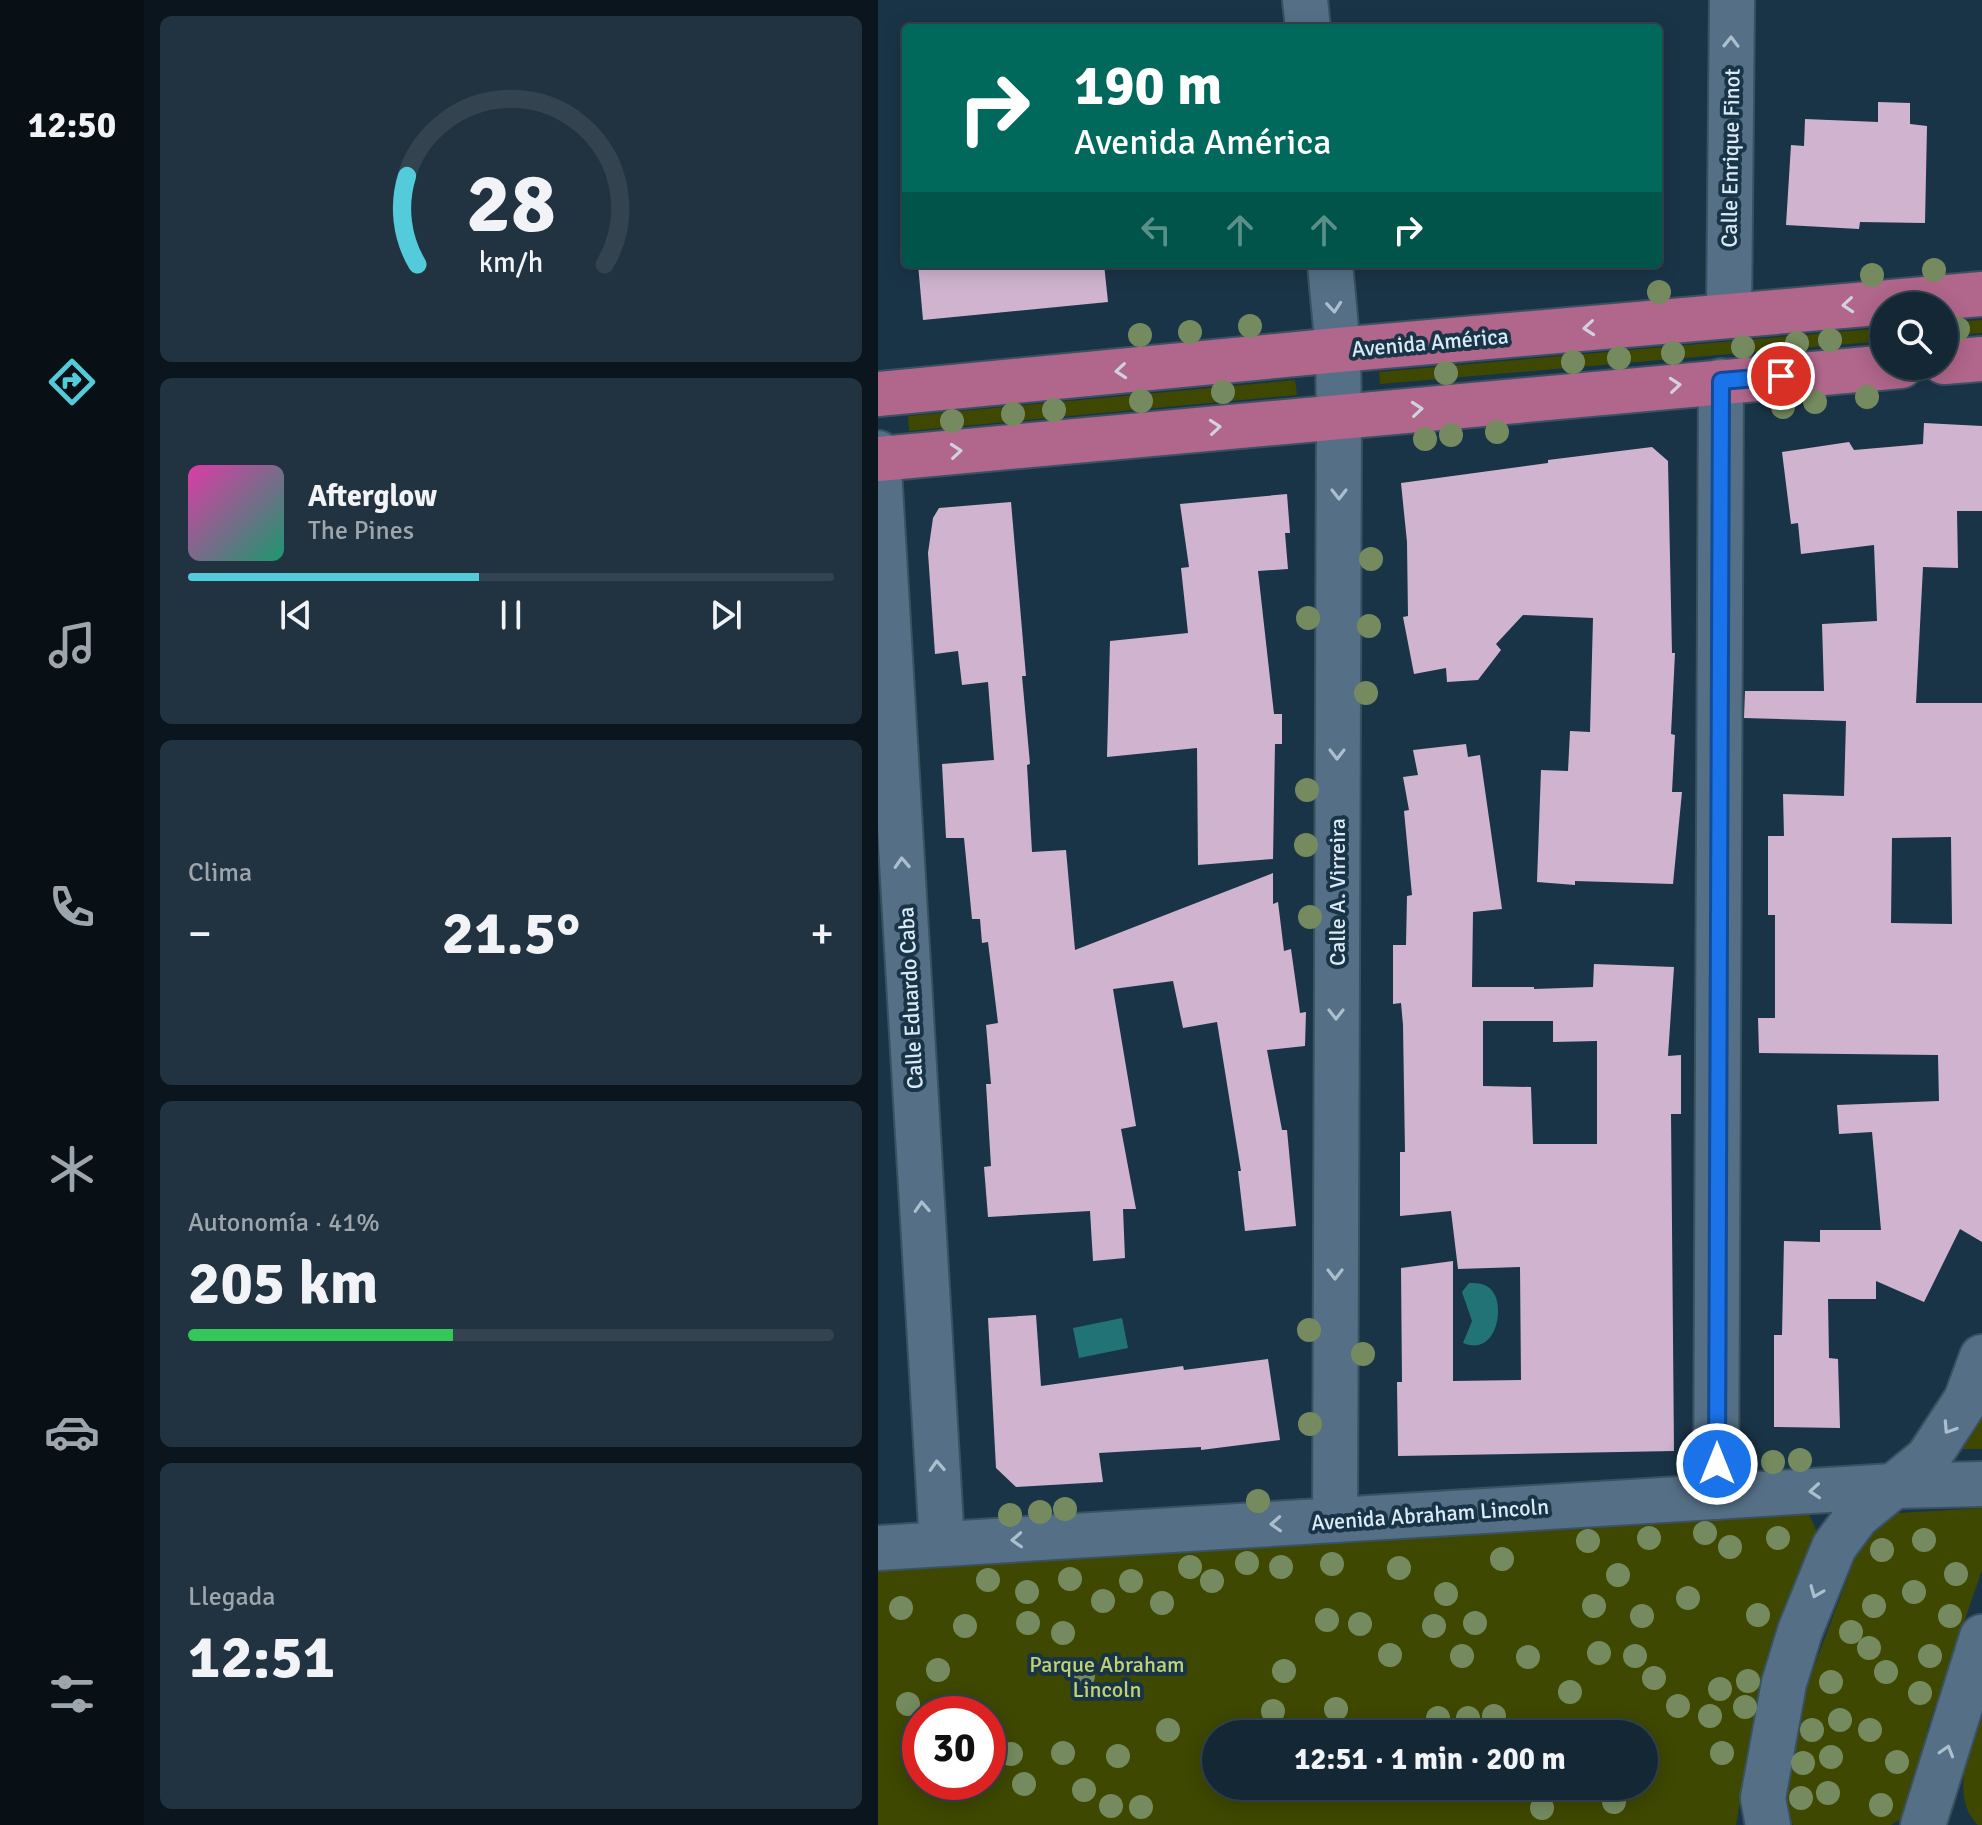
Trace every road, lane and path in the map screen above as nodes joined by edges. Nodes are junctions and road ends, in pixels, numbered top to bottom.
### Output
1 (1305, 0) edge
2 (1732, 0) edge
3 (1308, 24) edge
4 (1330, 268) edge
5 (1982, 294) edge
6 (1729, 316) junction
7 (1338, 350) junction
8 (1982, 359) edge
9 (1958, 361) edge
10 (1870, 369) edge
11 (1721, 381) junction
12 (878, 394) edge
13 (1339, 416) junction
14 (878, 457) edge
15 (1982, 1357) edge
16 (1982, 1484) edge
17 (1893, 1486) junction
18 (1716, 1497) junction
19 (1335, 1520) junction
20 (942, 1544) junction
21 (878, 1548) edge
22 (1982, 1637) edge
23 (1768, 1825) edge
24 (1923, 1825) edge

1 - 3 street
6 -> 2 street, Calle Enrique Finot
4 -> 7 street, Calle A. Virreira
5 -> 6 main road, Avenida América
6 -> 7 main road, Avenida América
7 -> 12 main road, Avenida América
7 - 13 street, Calle A. Virreira
8 - 9 main road
10 - 11 main road
13 -> 11 main road
11 - 18 street
14 -> 13 main road
13 -> 19 street, Calle A. Virreira
20 -> 14 street, Calle Eduardo Caba
15 -> 17 street
16 - 17 street, Avenida Abraham Lincoln
17 -> 18 street, Avenida Abraham Lincoln
17 -> 23 street
18 - 19 street, Avenida Abraham Lincoln
19 -> 20 street, Avenida Abraham Lincoln
20 - 21 street, Avenida Abraham Lincoln
24 -> 22 street

